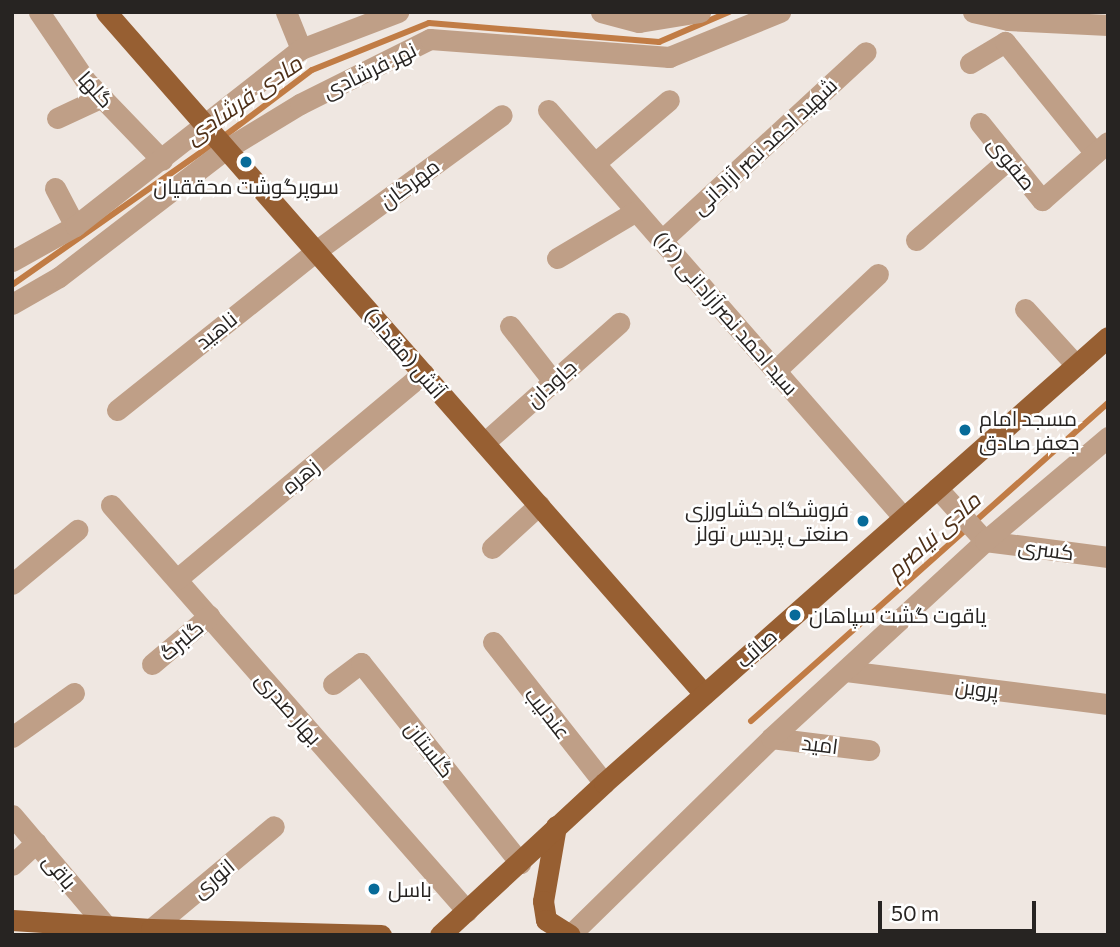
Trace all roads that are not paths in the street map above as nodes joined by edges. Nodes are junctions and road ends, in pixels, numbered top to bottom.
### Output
1 (39, 12) edge
2 (106, 12) edge
3 (286, 12) edge
4 (601, 12) edge
5 (700, 12) edge
6 (780, 12) edge
7 (973, 12) edge
8 (388, 14) edge
9 (663, 15) edge
10 (1108, 25) edge
11 (301, 50) junction
12 (866, 52) dead end
13 (970, 63) dead end
14 (102, 97) junction
15 (669, 100) dead end
16 (548, 110) dead end
17 (502, 115) dead end
18 (57, 118) dead end
19 (980, 123) dead end
20 (217, 139) junction
21 (1101, 147) edge
22 (1009, 159) junction
23 (162, 160) junction
24 (595, 163) junction
25 (55, 188) dead end
26 (636, 211) junction
27 (75, 226) junction
28 (662, 240) junction
29 (916, 240) dead end
30 (316, 251) junction
31 (15, 254) edge
32 (557, 258) dead end
33 (878, 274) dead end
34 (12, 304) edge
35 (1025, 309) dead end
36 (619, 323) dead end
37 (510, 326) dead end
38 (1108, 337) edge
39 (1076, 365) junction
40 (776, 370) junction
41 (423, 373) junction
42 (553, 381) junction
43 (117, 410) dead end
44 (1108, 437) edge
45 (484, 443) junction
46 (937, 488) junction
47 (111, 505) dead end
48 (539, 505) junction
49 (903, 517) junction
50 (76, 530) dead end
51 (976, 530) junction
52 (492, 548) dead end
53 (1108, 557) edge
54 (177, 579) junction
55 (12, 584) edge
56 (209, 616) junction
57 (493, 642) dead end
58 (152, 664) dead end
59 (846, 671) junction
60 (333, 684) dead end
61 (74, 693) dead end
62 (704, 694) junction
63 (1108, 704) edge
64 (12, 737) edge
65 (771, 738) junction
66 (869, 750) dead end
67 (604, 783) junction
68 (12, 815) edge
69 (274, 826) dead end
70 (556, 826) junction
71 (36, 843) junction
72 (520, 863) junction
73 (12, 865) edge
74 (467, 911) junction
75 (12, 920) edge
76 (107, 928) junction
77 (151, 929) junction
78 (381, 935) edge
79 (440, 935) edge
80 (569, 935) edge

1 - 14 street, گلها
2 - 20 main road, آتش (مقداد)
3 - 11 street
4 - 9 street
5 - 9 street
6 - 20 street, نهر فرشادی
7 - 10 street
8 - 11 street
11 - 20 street
12 - 28 street, شهید احمد نصر آزادانی
13 - 21 street
14 - 18 street
14 - 23 street, گلها
15 - 24 street
16 - 24 street, سید احمد نصرآزادانی (۱۶)
17 - 30 street, مهرگان
19 - 22 street, صفوی
20 - 23 street
20 - 30 main road, آتش (مقداد)
20 - 34 street, نهر فرشادی
21 - 22 street, صفوی
22 - 29 street
23 - 27 street
24 - 26 street, سید احمد نصرآزادانی (۱۶)
25 - 27 street
26 - 28 street, سید احمد نصرآزادانی (۱۶)
26 - 32 street
27 - 31 street
28 - 40 street, سید احمد نصرآزادانی (۱۶)
30 - 41 main road, آتش (مقداد)
30 - 43 street, ناهید
33 - 40 street
35 - 39 street
36 - 42 street, جاودان
37 - 42 street
38 - 39 main road, صائب
39 - 46 main road, صائب
40 - 49 street, سید احمد نصرآزادانی (۱۶)
41 - 45 main road, آتش (مقداد)
41 - 54 street, زهره
42 - 45 street, جاودان
44 - 51 street
45 - 48 main road, آتش (مقداد)
46 - 49 main road, صائب
46 - 51 street
47 - 54 street, بهار صدری
48 - 52 street
48 - 62 main road, آتش (مقداد)
49 - 62 main road, صائب
50 - 55 street
51 - 53 street, کسری
51 - 59 street
54 - 56 street, بهار صدری
56 - 58 street, گلبرگ
56 - 74 street, بهار صدری
57 - 67 street, عندلیب
59 - 63 street, پروین
59 - 65 street
60 - 72 street, گلستان
61 - 64 street
62 - 67 main road, صائب
65 - 66 street, امید
65 - 80 street
67 - 70 main road, صائب
68 - 71 street, باقی
69 - 77 street, انوری
70 - 72 main road, صائب
70 - 80 main road
71 - 73 street
71 - 76 street, باقی
72 - 74 main road, صائب
74 - 79 main road, صائب
75 - 76 main road
76 - 77 main road
77 - 78 main road

